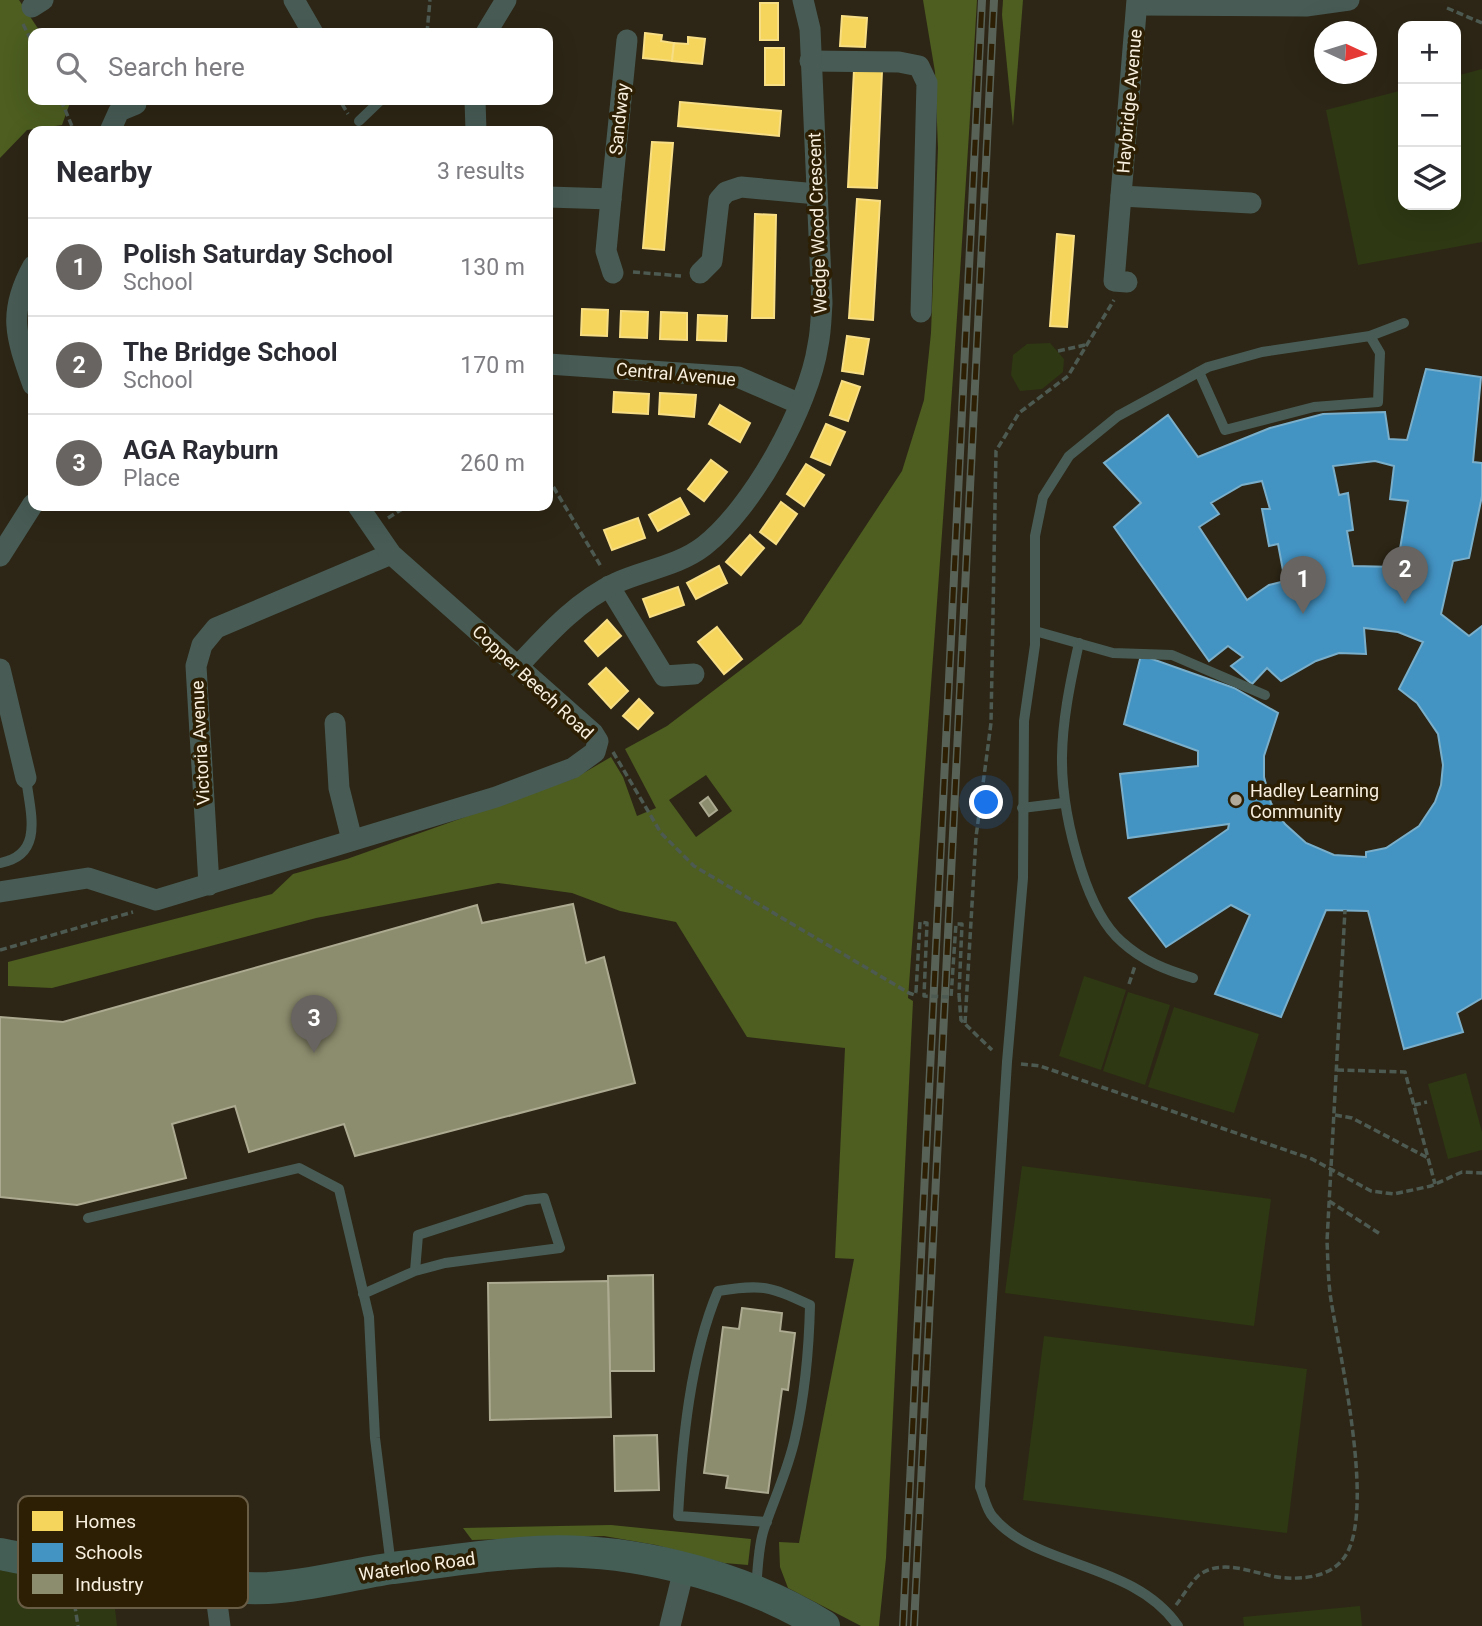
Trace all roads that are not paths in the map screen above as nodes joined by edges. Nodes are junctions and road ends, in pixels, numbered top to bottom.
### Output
1 (294, 0) edge
2 (506, 0) edge
3 (803, 0) edge
4 (1349, 0) edge
5 (1137, 3) edge
6 (310, 28) edge
7 (489, 28) edge
8 (627, 40) dead end
9 (810, 61) junction
10 (134, 105) edge
11 (376, 105) edge
12 (475, 105) edge
13 (359, 121) dead end
14 (112, 126) edge
15 (476, 126) edge
16 (817, 194) junction
17 (1121, 196) junction
18 (553, 197) edge
19 (611, 199) junction
20 (1251, 203) dead end
21 (613, 273) road end
22 (700, 273) road end
23 (28, 275) edge
24 (1114, 284) road end
25 (921, 312) dead end
26 (1404, 323) dead end
27 (1370, 336) junction
28 (553, 364) edge
29 (28, 371) edge
30 (1199, 372) junction
31 (800, 404) junction
32 (29, 511) edge
33 (361, 511) edge
34 (391, 554) junction
35 (0, 556) edge
36 (608, 581) junction
37 (1035, 631) junction
38 (1079, 643) junction
39 (518, 666) junction
40 (0, 669) edge
41 (694, 674) dead end
42 (1265, 695) dead end
43 (335, 723) dead end
44 (26, 778) joint
45 (1063, 803) junction
46 (1022, 808) junction
47 (352, 840) junction
48 (0, 863) edge
49 (209, 885) junction
50 (0, 892) edge
51 (1193, 978) dead end
52 (88, 1218) dead end
53 (415, 1271) junction
54 (363, 1294) junction
55 (767, 1522) junction
56 (0, 1554) edge
57 (18, 1557) edge
58 (392, 1569) junction
59 (684, 1569) junction
60 (248, 1588) edge
61 (755, 1590) junction
62 (218, 1608) edge
63 (220, 1626) edge
64 (670, 1626) edge
65 (824, 1626) edge
66 (1178, 1626) edge

1 - 6 street
2 - 7 street
3 - 9 street, Wedge Wood Crescent
4 - 5 street, Haybridge Avenue
5 - 17 street, Haybridge Avenue
8 - 19 street, Sandway
9 - 16 street, Wedge Wood Crescent
9 - 25 street
10 - 14 street
11 - 13 lane
12 - 15 street
16 - 22 street
16 - 31 street, Wedge Wood Crescent
17 - 20 street, Haybridge Avenue
17 - 24 street, Haybridge Avenue
18 - 19 street
19 - 21 street, Sandway
23 - 29 street
26 - 27 lane
27 - 30 lane
27 - 30 lane
28 - 31 street, Central Avenue
30 - 37 lane
31 - 36 street, Wedge Wood Crescent
32 - 35 street
33 - 34 street, Copper Beech Road
34 - 39 street, Copper Beech Road
34 - 49 street, Victoria Avenue
36 - 39 street, Wedge Wood Crescent
36 - 41 street
37 - 38 lane
37 - 46 lane
38 - 42 lane
38 - 45 lane
39 - 47 street, Copper Beech Road
40 - 44 street
43 - 47 street
44 - 48 lane
45 - 46 lane
45 - 51 lane
46 - 66 lane
47 - 49 street, Copper Beech Road
49 - 50 street, Copper Beech Road
52 - 54 lane
53 - 53 lane
53 - 54 lane
54 - 58 lane
55 - 55 lane
55 - 61 lane
56 - 57 street, Waterloo Road
58 - 59 street, Waterloo Road
58 - 60 street, Waterloo Road
59 - 61 street, Waterloo Road
59 - 64 street
61 - 65 street, Waterloo Road
62 - 63 street

